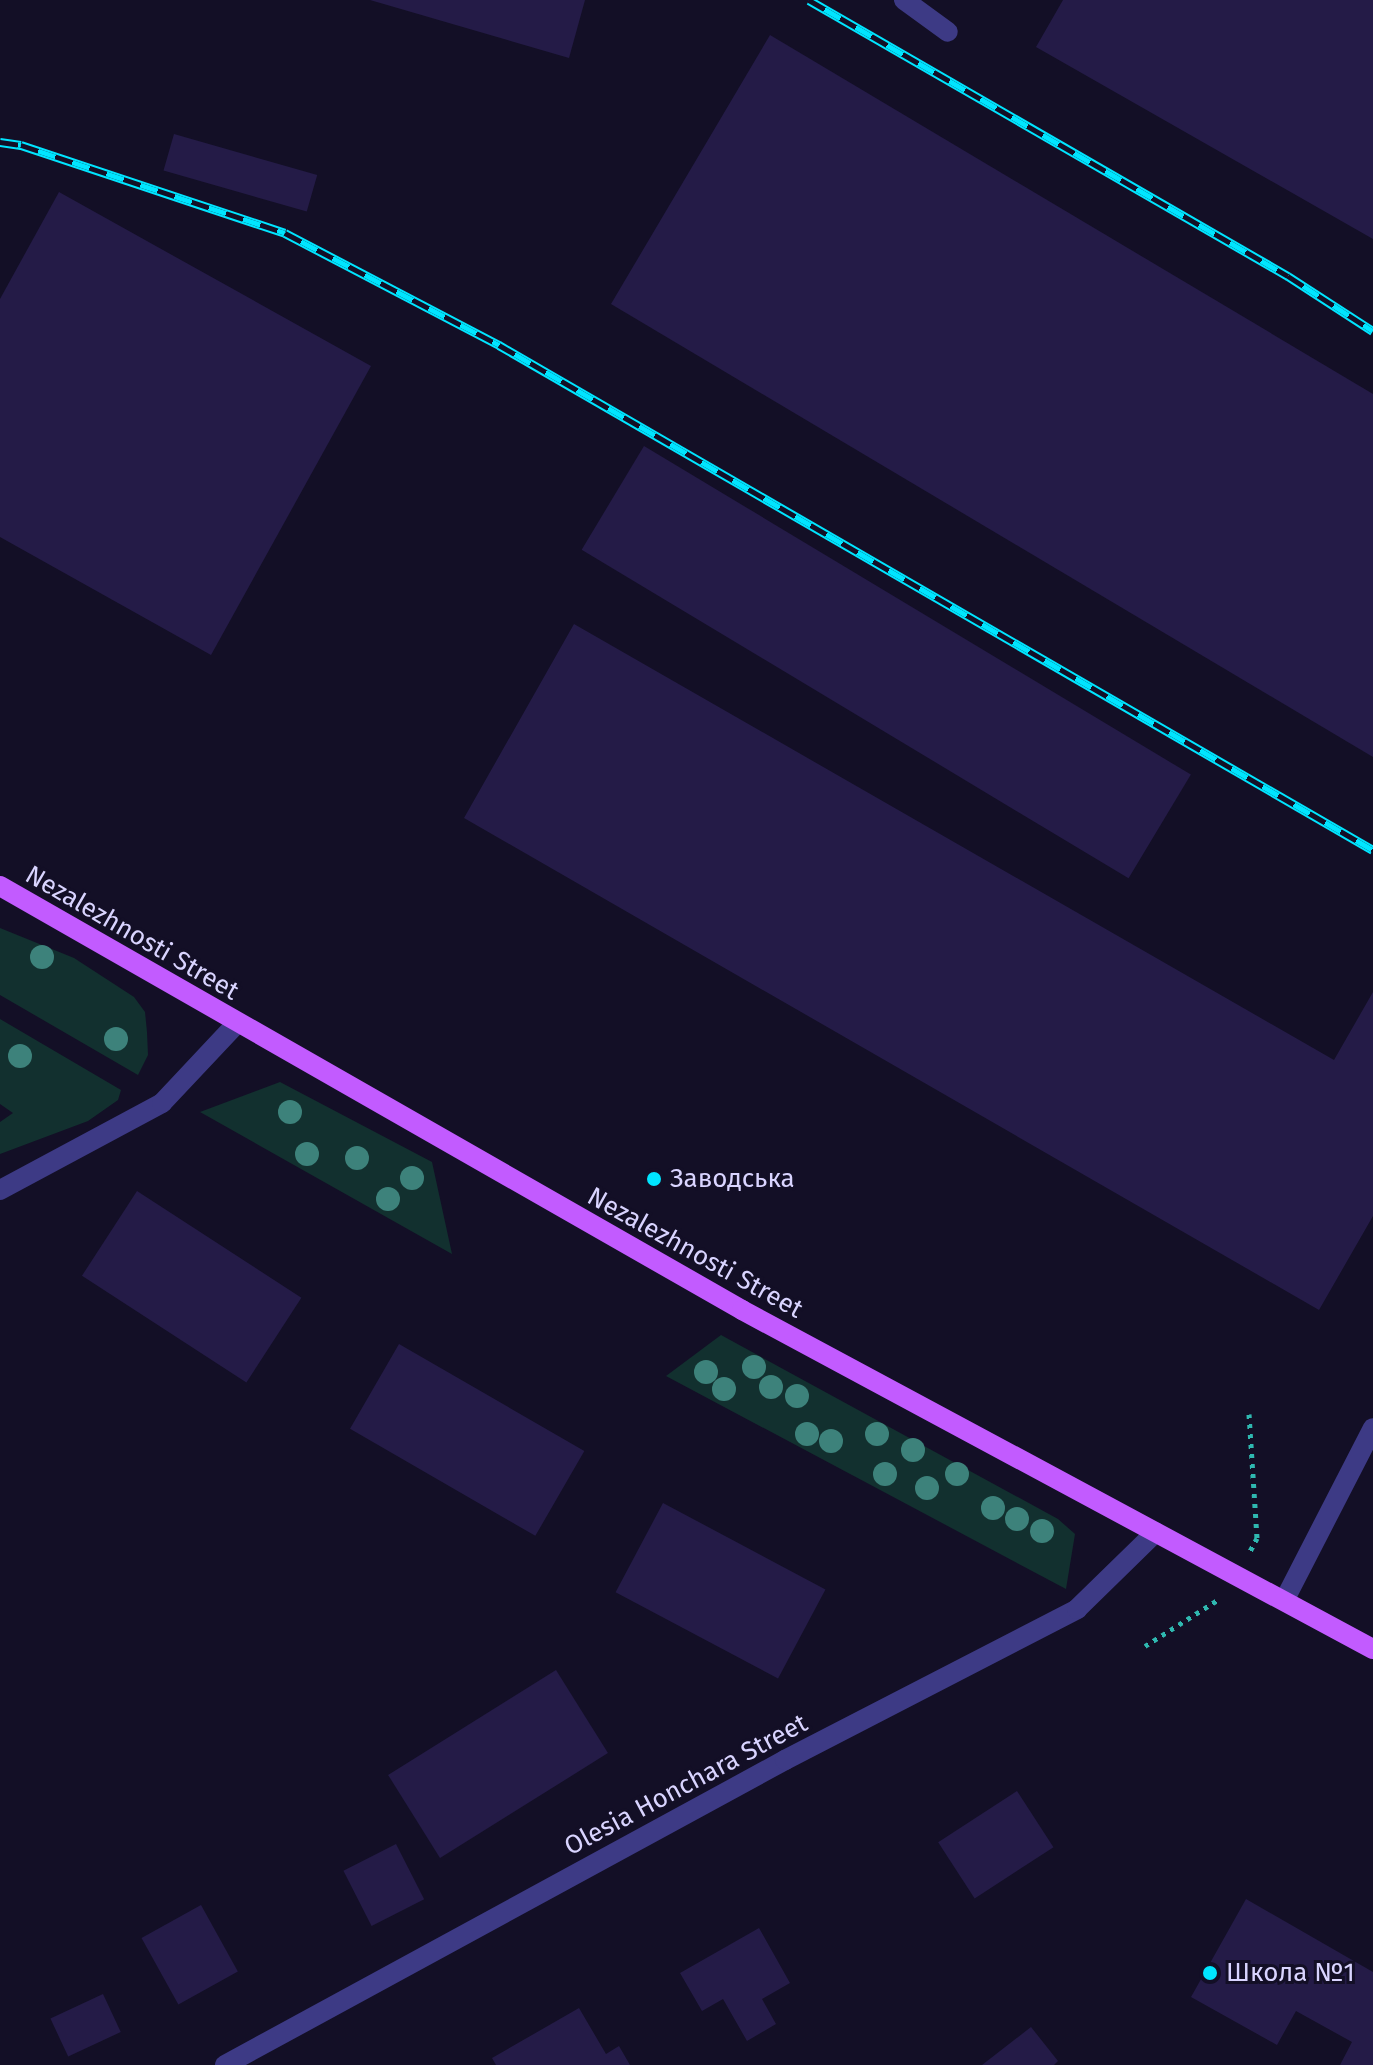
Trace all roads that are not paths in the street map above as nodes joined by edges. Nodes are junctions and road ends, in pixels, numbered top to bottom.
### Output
1 (904, 0) edge
2 (948, 32) dead end
3 (0, 886) edge
4 (237, 1023) junction
5 (0, 1190) edge
6 (1373, 1428) edge
7 (1156, 1532) junction
8 (1285, 1599) junction
9 (1373, 1649) edge
10 (225, 2065) edge

1 - 2 street
3 - 4 main road, Nezalezhnosti Street
4 - 5 street
4 - 7 main road, Nezalezhnosti Street
6 - 8 street
7 - 8 main road, Nezalezhnosti Street
7 - 10 street, Olesia Honchara Street
8 - 9 main road, Nezalezhnosti Street

